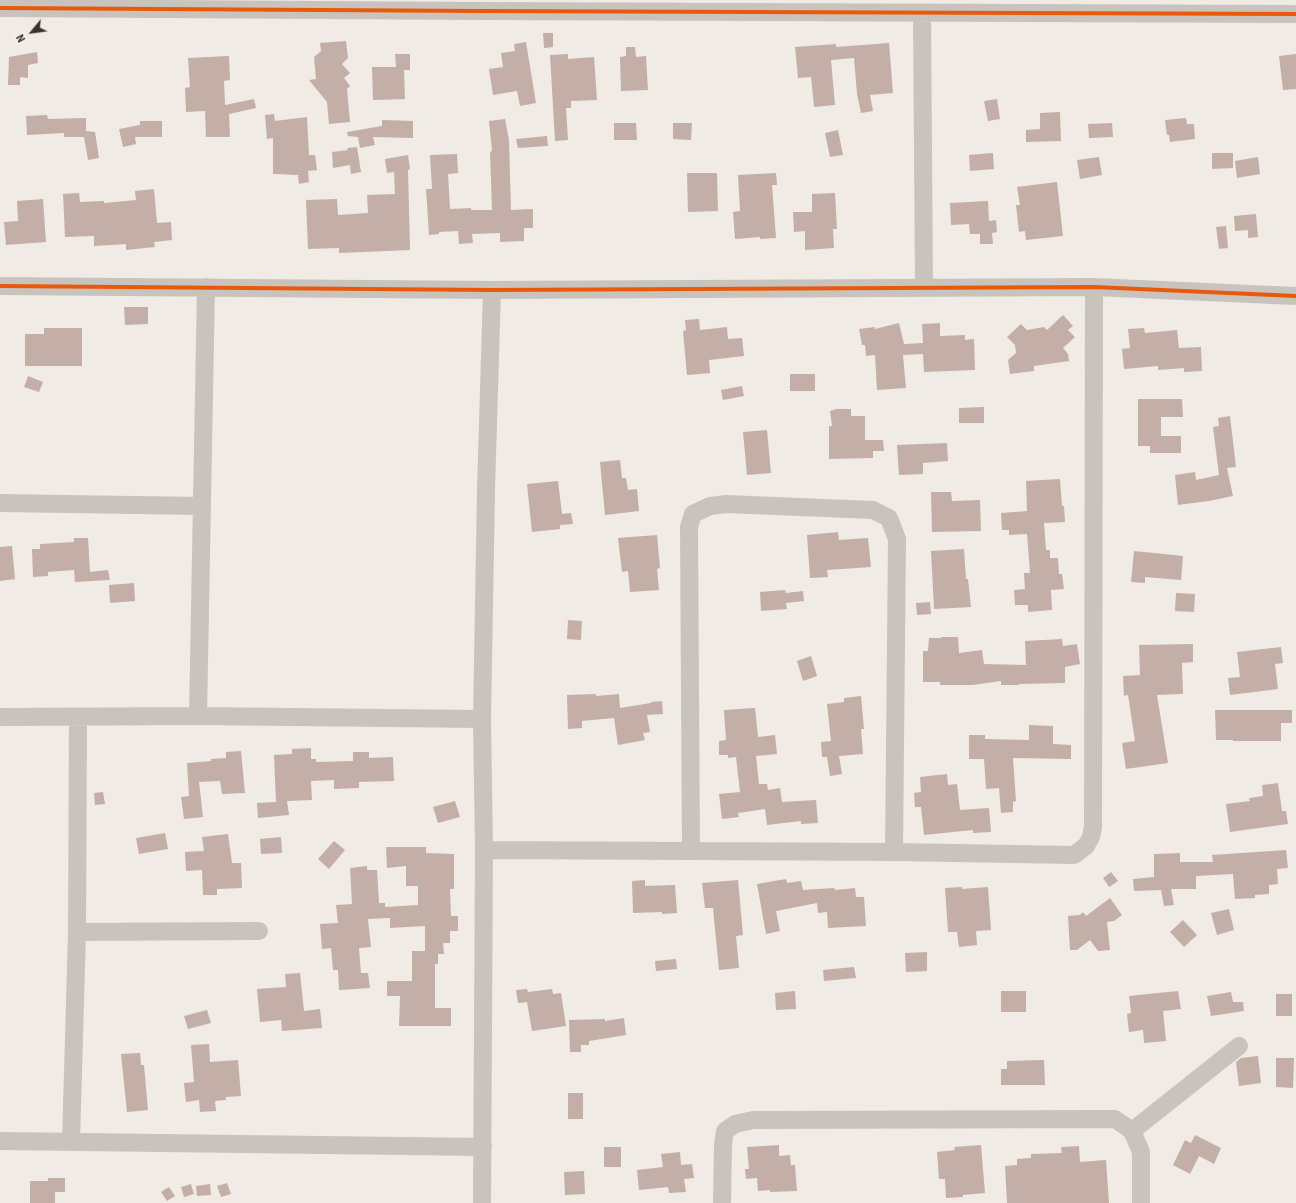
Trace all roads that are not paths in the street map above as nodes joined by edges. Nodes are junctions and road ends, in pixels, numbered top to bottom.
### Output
1 (0, 8) edge
2 (922, 13) junction
3 (1296, 14) edge
4 (0, 286) edge
5 (206, 287) junction
6 (1094, 287) junction
7 (924, 288) junction
8 (492, 290) junction
9 (1296, 296) edge
10 (0, 502) edge
11 (202, 506) junction
12 (198, 716) junction
13 (0, 717) edge
14 (78, 717) junction
15 (482, 719) junction
16 (484, 850) junction
17 (692, 851) junction
18 (894, 852) junction
19 (259, 931) dead end
20 (77, 932) junction
21 (1239, 1046) dead end
22 (1132, 1131) junction
23 (0, 1141) edge
24 (71, 1142) junction
25 (483, 1147) junction
26 (482, 1203) edge
27 (722, 1203) edge
28 (1141, 1203) edge

1 - 2 street
2 - 3 street
2 - 7 street
4 - 5 street
5 - 8 street
5 - 11 street
6 - 7 street
6 - 9 street
6 - 18 street
7 - 8 street
8 - 15 street
10 - 11 street
11 - 12 street
12 - 14 street
12 - 15 street
13 - 14 street
14 - 20 street
15 - 16 street
16 - 17 street
16 - 25 street
17 - 18 street
17 - 18 street
19 - 20 street
20 - 24 street
21 - 22 street
22 - 27 street
22 - 28 street
23 - 24 street
24 - 25 street
25 - 26 street

